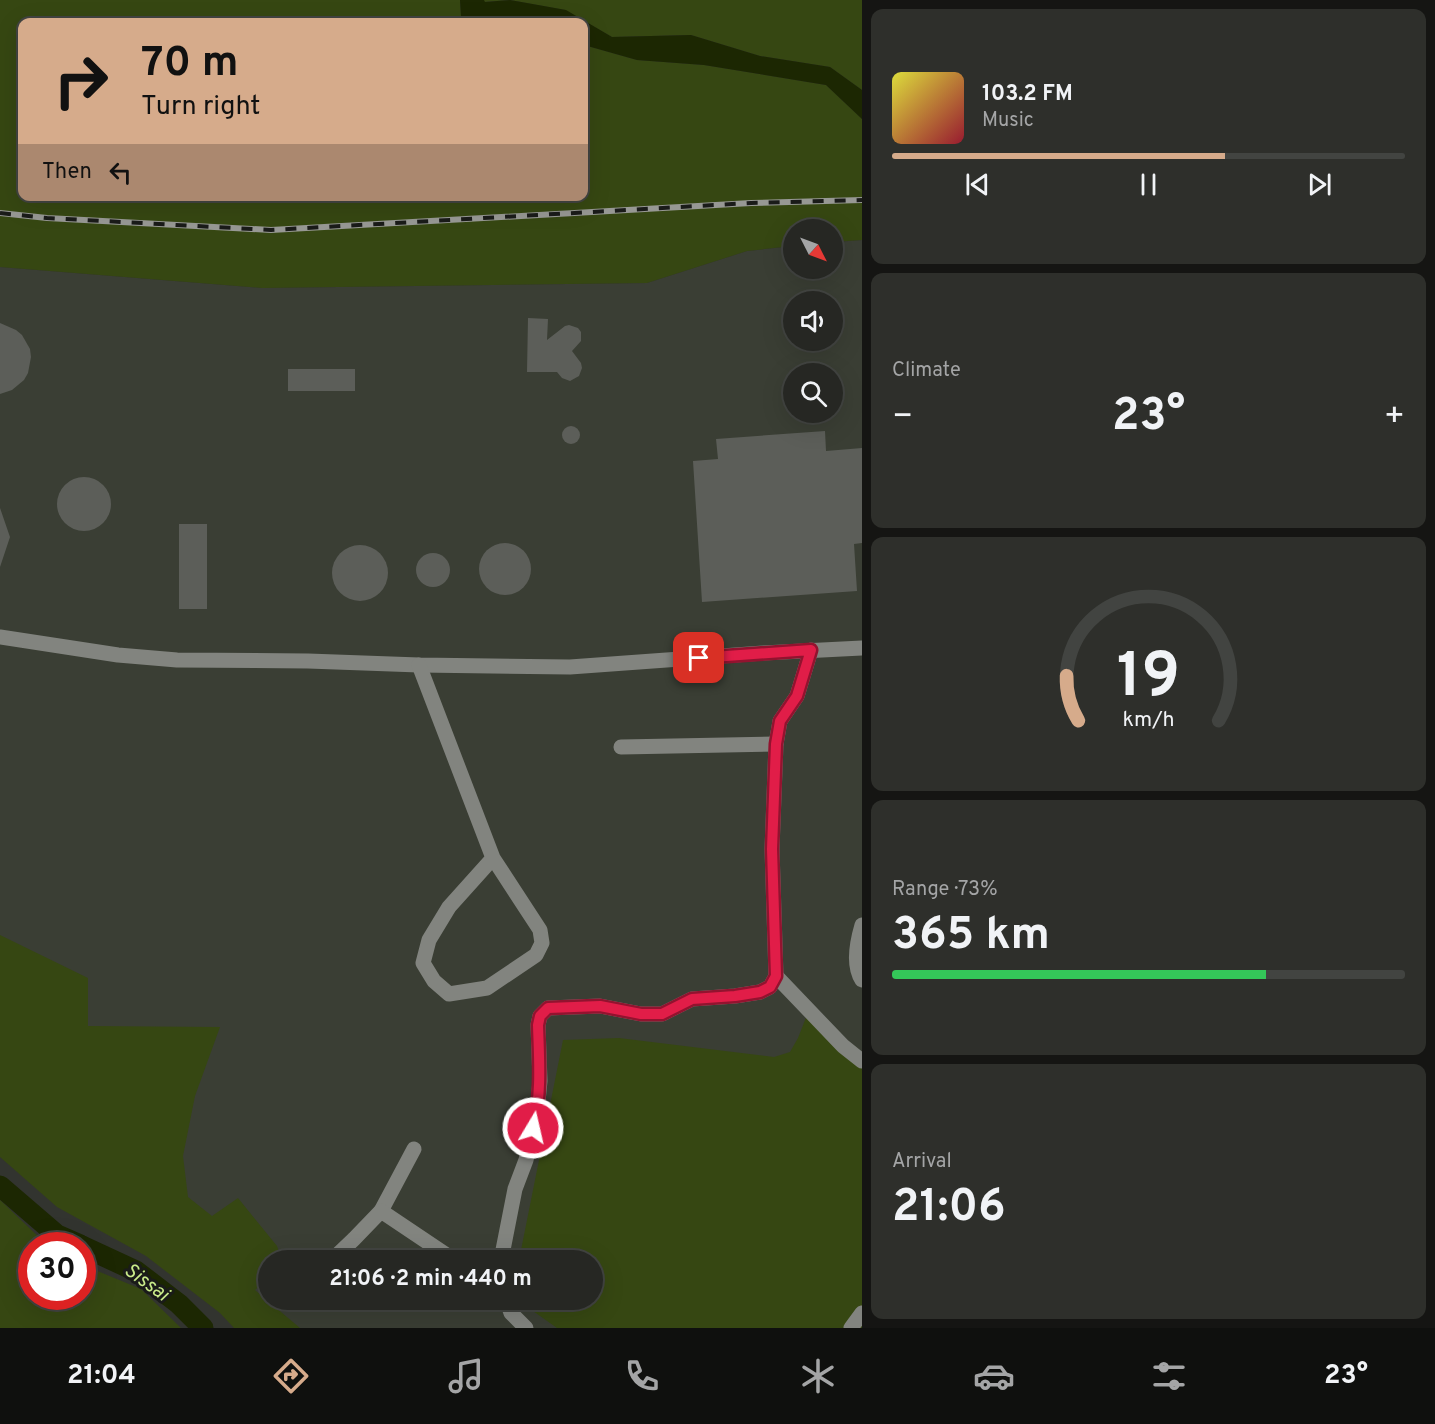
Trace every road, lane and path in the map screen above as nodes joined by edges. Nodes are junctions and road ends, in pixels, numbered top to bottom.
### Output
1 (0, 637) edge
2 (862, 648) edge
3 (811, 650) junction
4 (419, 665) junction
5 (776, 744) junction
6 (621, 747) dead end
7 (493, 858) junction
8 (862, 926) edge
9 (776, 976) junction
10 (862, 980) edge
11 (862, 1061) edge
12 (414, 1149) dead end
13 (381, 1210) junction
14 (342, 1250) edge
15 (439, 1250) edge
16 (503, 1250) edge
17 (510, 1310) edge
18 (862, 1314) edge
19 (526, 1328) edge
20 (851, 1328) edge

1 - 4 street
2 - 3 street
3 - 4 street
3 - 5 street
4 - 7 street
5 - 6 street
5 - 9 street
7 - 7 street
8 - 10 street
9 - 11 street
9 - 16 street
12 - 13 street
13 - 14 street
13 - 15 street
17 - 19 street
18 - 20 street

